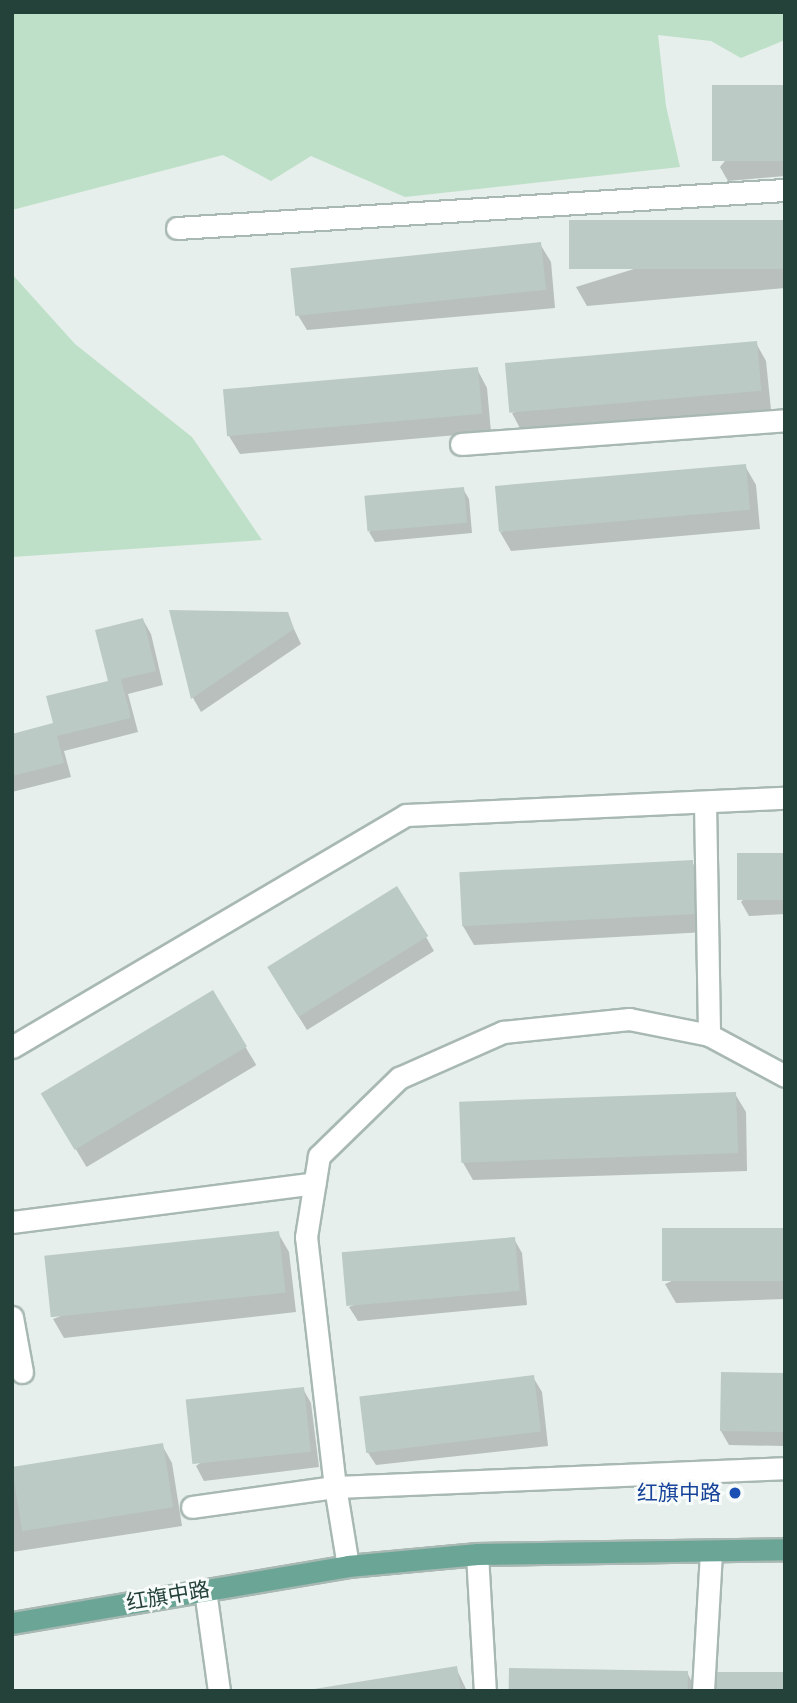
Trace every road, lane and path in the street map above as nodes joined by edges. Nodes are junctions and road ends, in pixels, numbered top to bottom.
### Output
1 (785, 190) edge
2 (177, 228) dead end
3 (785, 420) edge
4 (461, 444) dead end
5 (785, 798) edge
6 (705, 802) junction
7 (709, 1035) junction
8 (12, 1047) edge
9 (785, 1076) edge
10 (315, 1183) junction
11 (12, 1222) edge
12 (12, 1317) edge
13 (22, 1372) dead end
14 (785, 1468) edge
15 (335, 1487) junction
16 (192, 1507) dead end
17 (785, 1549) edge
18 (711, 1551) junction
19 (478, 1554) junction
20 (348, 1566) junction
21 (205, 1590) junction
22 (12, 1623) edge
23 (219, 1691) edge
24 (485, 1691) edge
25 (703, 1691) edge

1 - 2 street
3 - 4 street
5 - 6 street
6 - 7 street
6 - 8 street
7 - 9 street
7 - 10 street
10 - 11 street
10 - 15 street
12 - 13 street
14 - 15 street
15 - 16 street
15 - 20 street
17 - 18 main road, 红旗中路
18 - 19 main road, 红旗中路
18 - 25 street
19 - 20 main road, 红旗中路
19 - 24 street
20 - 21 main road, 红旗中路
21 - 22 main road, 红旗中路
21 - 23 street

